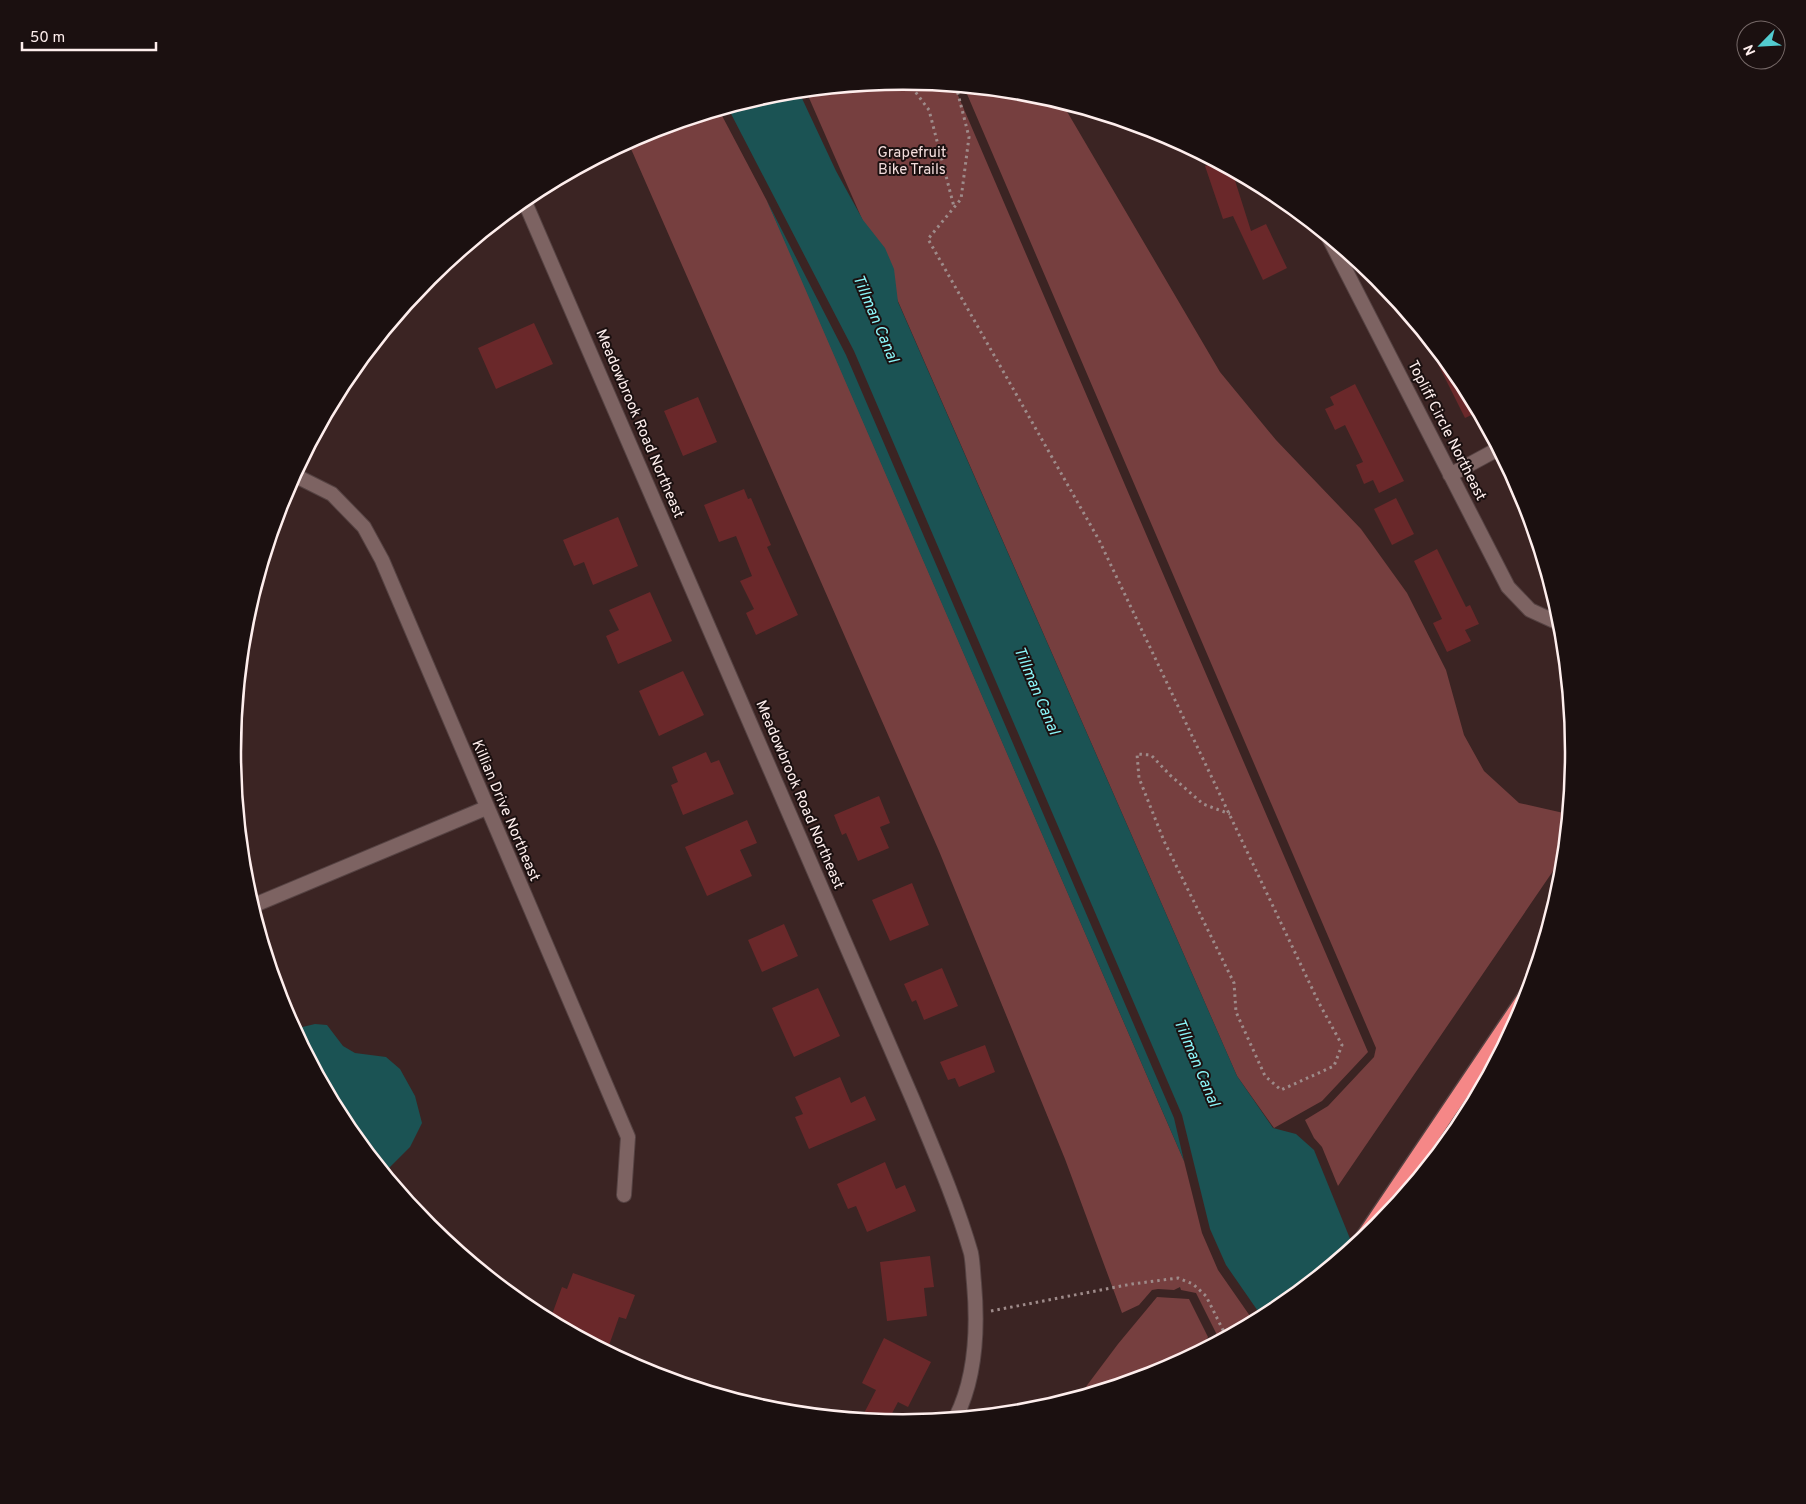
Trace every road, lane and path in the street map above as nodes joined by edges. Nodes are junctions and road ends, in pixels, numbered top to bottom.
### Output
1 (914, 90) edge
2 (958, 92) edge
3 (954, 207) junction
4 (527, 208) edge
5 (1336, 251) edge
6 (1493, 452) edge
7 (1450, 475) junction
8 (301, 478) edge
9 (1551, 620) edge
10 (486, 808) junction
11 (1230, 814) junction
12 (259, 903) edge
13 (1505, 1027) edge
14 (624, 1195) dead end
15 (1386, 1204) edge
16 (977, 1313) junction
17 (1223, 1331) edge
18 (959, 1411) edge

1 - 3 path
2 - 3 path
3 - 11 path
4 - 16 street, Meadowbrook Road Northeast
5 - 7 street, Topliff Circle Northeast
6 - 7 street
7 - 9 street, Topliff Circle Northeast
8 - 10 street, Killian Drive Northeast
10 - 12 street
10 - 14 street, Killian Drive Northeast
11 - 11 path
13 - 15 highway
16 - 17 path
16 - 18 street, Meadowbrook Road Northeast

